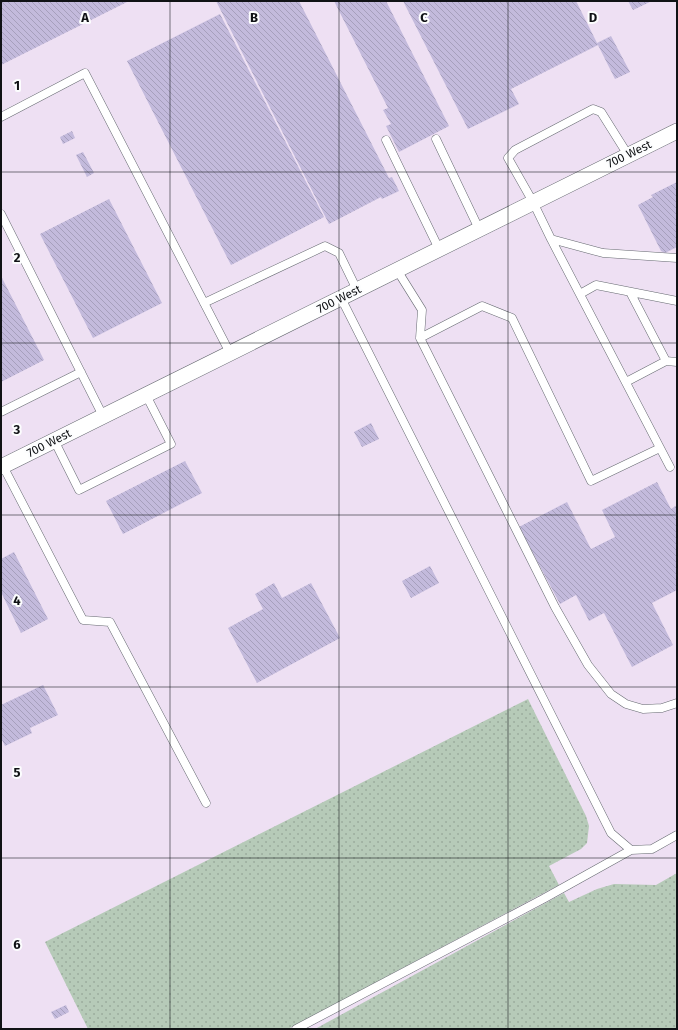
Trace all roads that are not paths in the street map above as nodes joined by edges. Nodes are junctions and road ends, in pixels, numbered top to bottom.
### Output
1 (1, 117) edge
2 (677, 131) edge
3 (436, 139) dead end
4 (386, 140) dead end
5 (628, 155) junction
6 (533, 202) junction
7 (1, 214) edge
8 (479, 229) junction
9 (551, 239) junction
10 (439, 249) junction
11 (677, 258) edge
12 (397, 270) junction
13 (357, 290) junction
14 (630, 292) junction
15 (580, 294) junction
16 (341, 298) junction
17 (677, 301) edge
18 (204, 303) junction
19 (420, 338) junction
20 (230, 353) junction
21 (666, 361) junction
22 (677, 362) edge
23 (80, 372) junction
24 (626, 382) junction
25 (146, 395) junction
26 (1, 412) edge
27 (103, 416) junction
28 (54, 440) junction
29 (660, 448) junction
30 (2, 467) edge
31 (670, 467) dead end
32 (677, 703) edge
33 (206, 803) dead end
34 (677, 835) edge
35 (631, 850) junction
36 (296, 1029) edge

1 - 18 lane
2 - 5 street, 700 West
3 - 8 lane
4 - 10 lane
5 - 6 street, 700 West
5 - 6 lane
6 - 8 street, 700 West
6 - 9 lane
7 - 23 lane
8 - 10 street, 700 West
9 - 11 lane
9 - 15 lane
10 - 12 street, 700 West
12 - 13 street, 700 West
12 - 19 lane
13 - 16 street, 700 West
13 - 18 lane
14 - 15 lane
14 - 17 lane
14 - 21 lane
15 - 24 lane
16 - 20 street, 700 West
16 - 35 lane
18 - 20 lane
19 - 29 lane
19 - 32 lane
20 - 25 street, 700 West
21 - 22 lane
21 - 24 lane
23 - 26 lane
23 - 27 lane
24 - 29 lane
25 - 27 street, 700 West
25 - 28 lane
27 - 28 street, 700 West
28 - 30 street, 700 West
29 - 31 lane
30 - 33 lane
34 - 35 lane
35 - 36 lane

